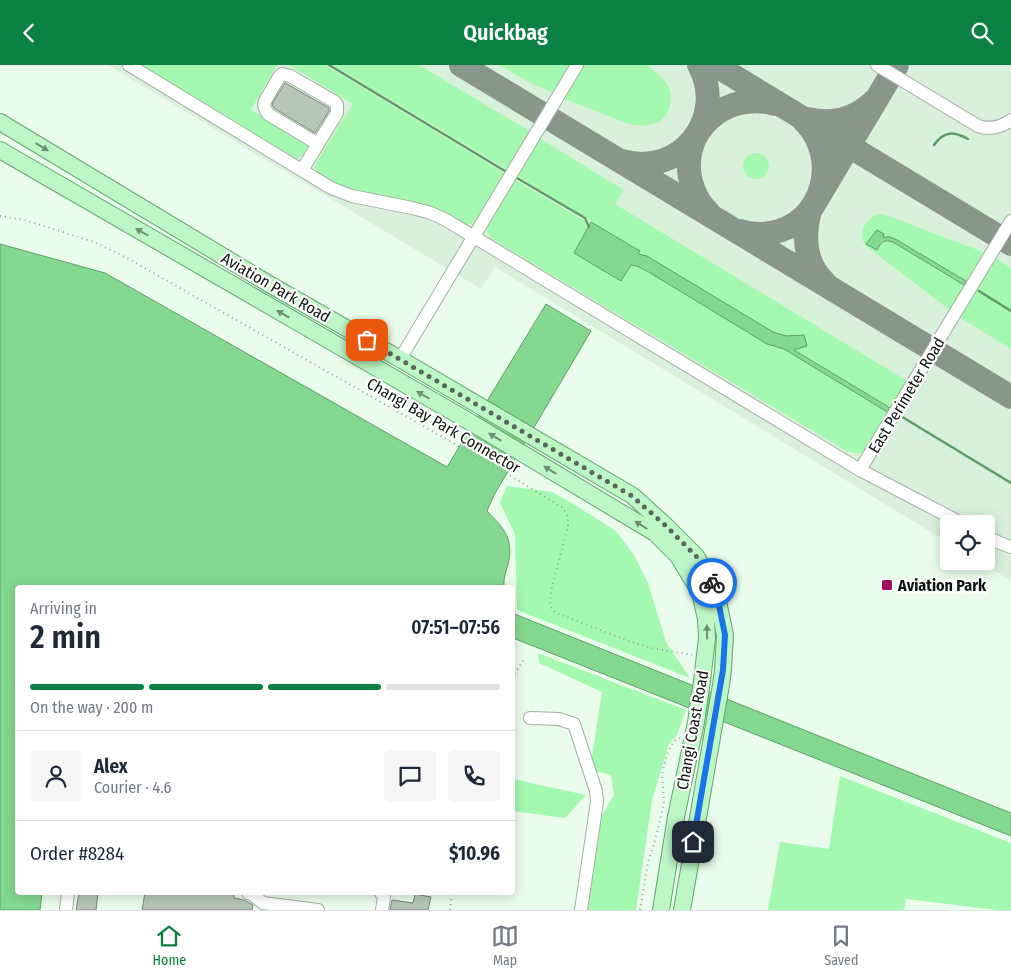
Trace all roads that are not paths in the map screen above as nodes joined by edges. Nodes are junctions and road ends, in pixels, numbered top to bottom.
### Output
1 (128, 65) edge
2 (577, 65) edge
3 (877, 65) edge
4 (1011, 120) edge
5 (0, 122) edge
6 (318, 144) junction
7 (0, 150) edge
8 (302, 170) junction
9 (1011, 221) edge
10 (474, 236) junction
11 (400, 359) junction
12 (860, 470) junction
13 (945, 515) edge
14 (995, 540) edge
15 (1011, 547) edge
16 (678, 556) joint
17 (696, 556) joint
18 (530, 717) dead end
19 (672, 840) junction
20 (693, 842) junction
21 (68, 895) edge
22 (253, 895) edge
23 (382, 895) edge
24 (269, 907) edge
25 (66, 910) edge
26 (318, 910) edge
27 (382, 910) edge
28 (581, 910) edge
29 (661, 910) edge
30 (682, 910) edge

1 - 8 street
2 - 10 street
3 - 4 street
5 -> 11 main road, Aviation Park Road
6 - 6 street
6 - 8 street
16 -> 7 main road, Aviation Park Road
8 - 10 street
9 - 12 street, East Perimeter Road
10 - 11 street
10 - 12 street
11 - 17 main road, Aviation Park Road
12 - 13 street, East Perimeter Road
14 - 15 street
19 -> 16 main road, Changi Coast Road
17 - 20 main road, Changi Coast Road
18 - 28 street
19 - 20 main road
19 - 29 main road, Changi Coast Road
20 - 30 main road, Changi Coast Road
21 - 25 street
22 - 24 street
23 - 27 street
24 - 26 street

